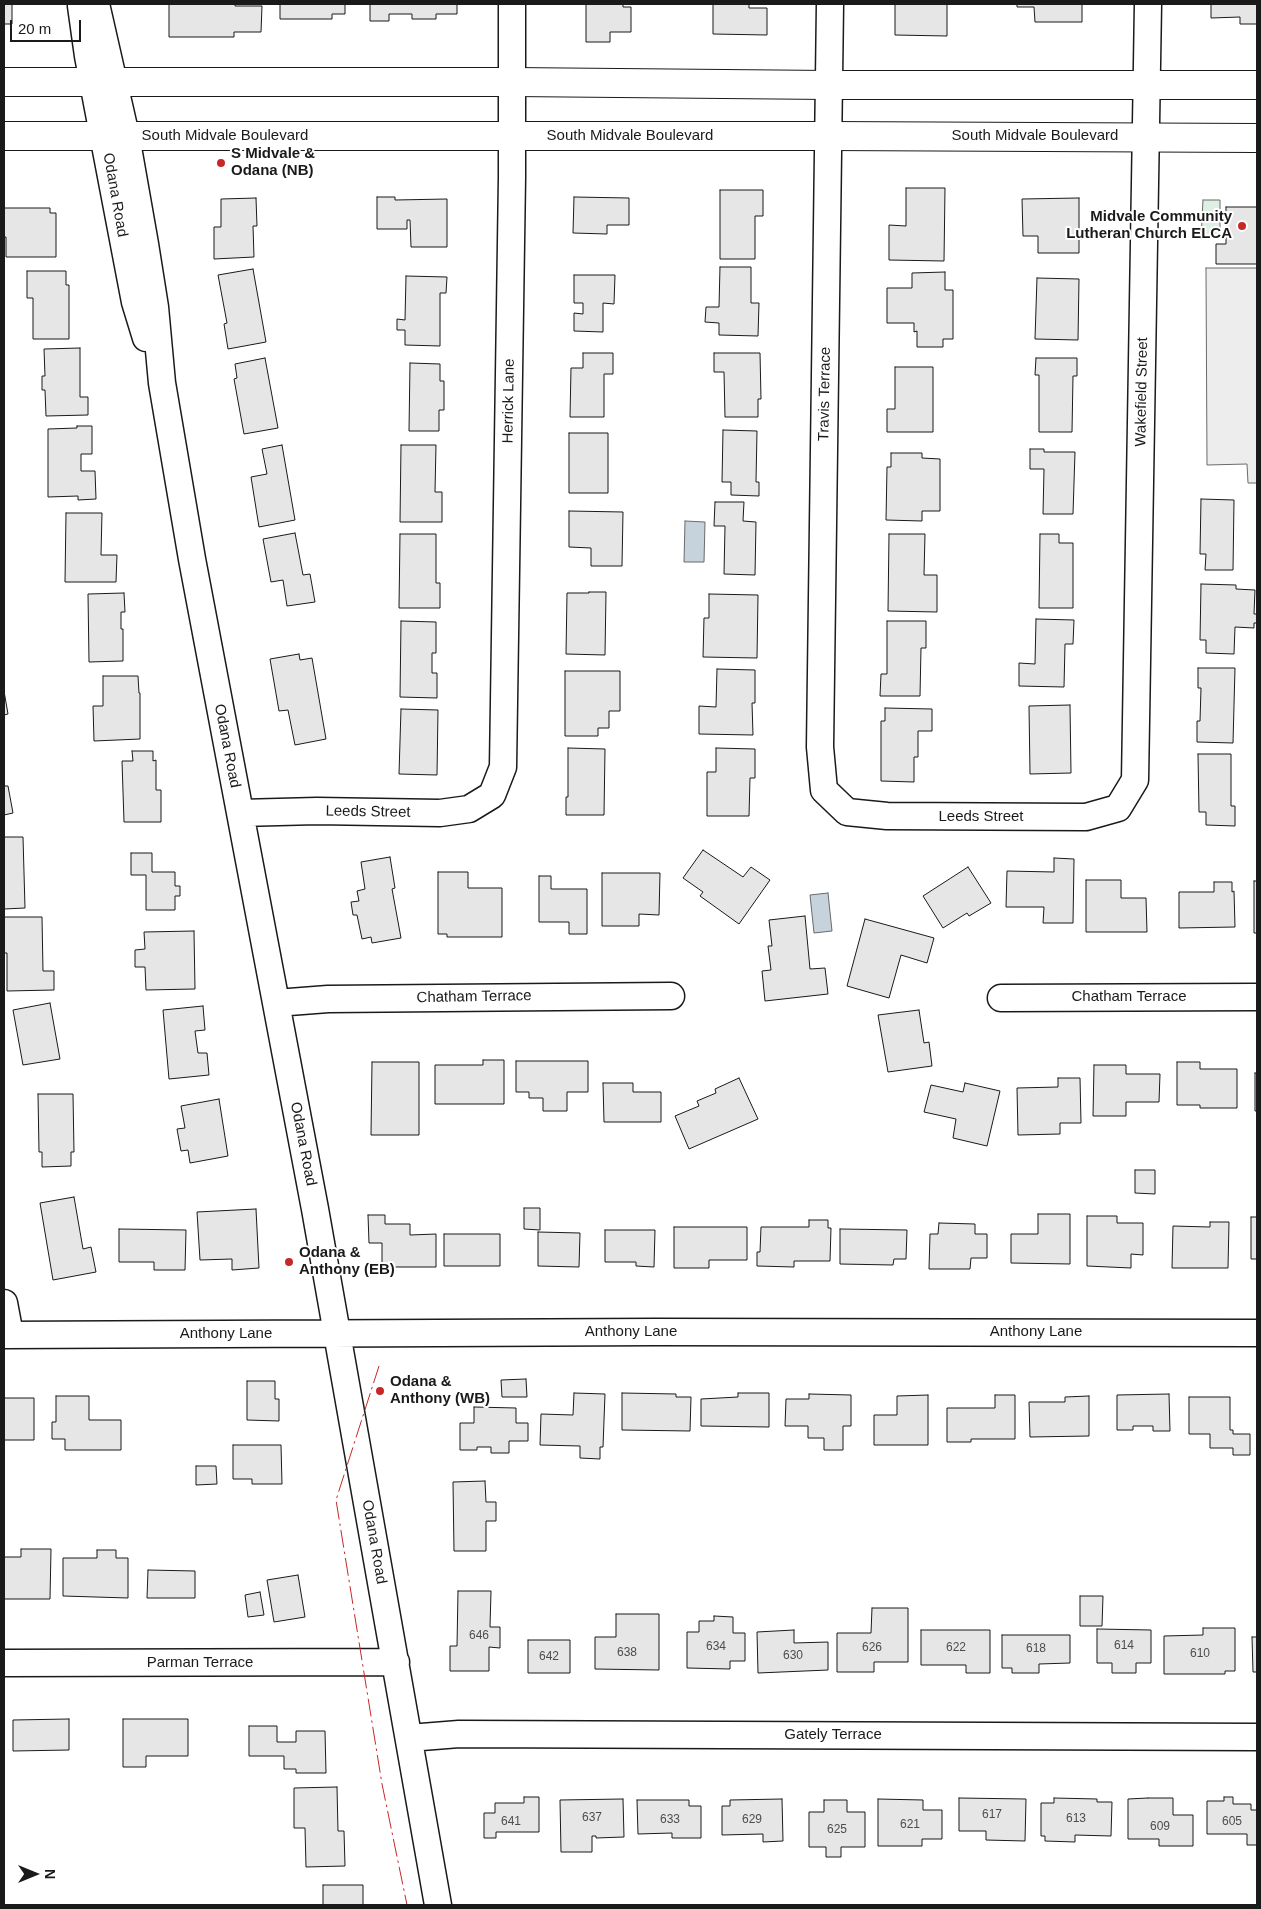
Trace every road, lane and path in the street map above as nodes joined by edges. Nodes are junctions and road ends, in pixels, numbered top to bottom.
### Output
1 (81, 4) edge
2 (96, 4) edge
3 (512, 4) edge
4 (830, 4) edge
5 (1148, 4) edge
6 (4, 82) edge
7 (513, 82) junction
8 (104, 83) junction
9 (1146, 85) junction
10 (1257, 85) edge
11 (829, 86) junction
12 (4, 136) edge
13 (115, 136) junction
14 (512, 136) junction
15 (828, 136) junction
16 (1146, 136) junction
17 (1257, 138) edge
18 (1135, 780) joint
19 (824, 784) joint
20 (492, 795) joint
21 (240, 814) junction
22 (671, 996) dead end
23 (1257, 997) edge
24 (1000, 998) dead end
25 (276, 1003) junction
26 (4, 1303) edge
27 (1257, 1333) edge
28 (336, 1334) junction
29 (7, 1335) edge
30 (396, 1662) junction
31 (4, 1663) edge
32 (1257, 1736) edge
33 (409, 1738) junction
34 (438, 1905) edge

1 - 8 street, Odana Road
2 - 8 street, Odana Road
3 - 7 street, Herrick Lane
4 - 11 street, Travis Terrace
5 - 9 street, Wakefield Street
6 - 8 main road
7 - 8 main road
7 - 11 main road
7 - 14 street, Herrick Lane
8 - 13 street, Odana Road
9 - 10 main road
9 - 11 main road
9 - 16 street, Wakefield Street
11 - 15 street, Travis Terrace
12 - 13 main road, South Midvale Boulevard
13 - 14 main road, South Midvale Boulevard
13 - 21 street, Odana Road
14 - 15 main road, South Midvale Boulevard
14 - 20 street, Herrick Lane
15 - 16 main road, South Midvale Boulevard
15 - 19 street, Travis Terrace
16 - 17 main road, South Midvale Boulevard
16 - 18 street, Wakefield Street
18 - 19 street, Leeds Street
20 - 21 street, Leeds Street
21 - 25 street, Odana Road
22 - 25 street, Chatham Terrace
23 - 24 street, Chatham Terrace
25 - 28 street, Odana Road
26 - 29 street
27 - 28 street, Anthony Lane
28 - 29 street, Anthony Lane
28 - 30 street, Odana Road
30 - 31 street, Parman Terrace
30 - 33 street, Odana Road
32 - 33 street, Gately Terrace
33 - 34 street, Odana Road

